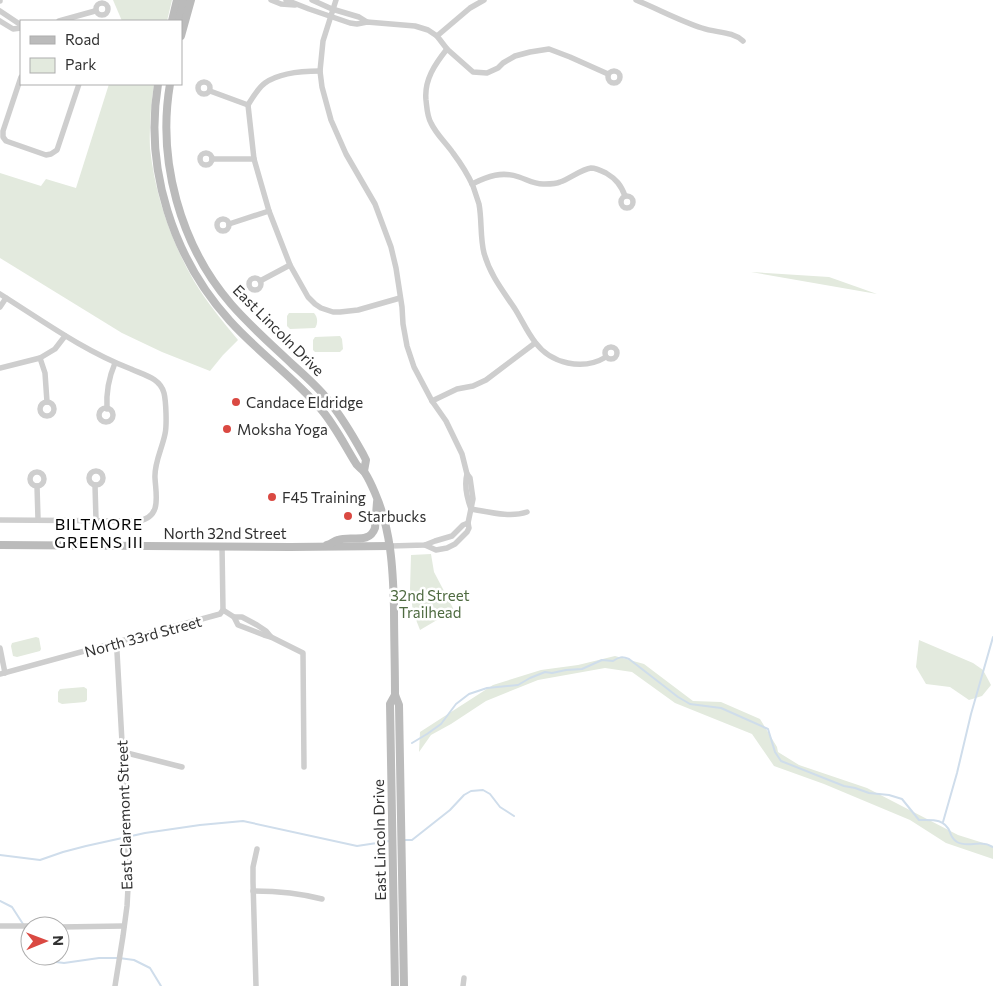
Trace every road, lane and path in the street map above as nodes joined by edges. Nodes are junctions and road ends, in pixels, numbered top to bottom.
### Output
1 (177, 0) edge
2 (184, 0) edge
3 (191, 0) edge
4 (271, 0) edge
5 (286, 0) edge
6 (312, 0) edge
7 (336, 0) edge
8 (484, 0) edge
9 (636, 0) edge
10 (302, 6) junction
11 (332, 9) junction
12 (0, 11) edge
13 (95, 11) dead end
14 (330, 17) junction
15 (74, 19) edge
16 (178, 20) edge
17 (0, 21) edge
18 (367, 22) junction
19 (20, 25) edge
20 (20, 26) edge
21 (437, 36) junction
22 (743, 41) dead end
23 (448, 50) junction
24 (320, 71) junction
25 (608, 74) dead end
26 (20, 80) edge
27 (79, 85) edge
28 (158, 85) edge
29 (170, 85) edge
30 (210, 91) dead end
31 (248, 105) junction
32 (212, 159) dead end
33 (254, 159) junction
34 (472, 184) junction
35 (625, 196) dead end
36 (269, 212) junction
37 (230, 224) dead end
38 (290, 265) junction
39 (260, 281) dead end
40 (0, 294) edge
41 (6, 298) junction
42 (400, 298) junction
43 (0, 307) edge
44 (64, 336) junction
45 (535, 343) junction
46 (606, 357) dead end
47 (40, 358) junction
48 (115, 363) junction
49 (0, 368) edge
50 (47, 402) dead end
51 (432, 402) junction
52 (107, 408) dead end
53 (364, 471) junction
54 (95, 485) dead end
55 (37, 486) dead end
56 (378, 500) junction
57 (471, 509) junction
58 (527, 512) dead end
59 (0, 520) edge
60 (38, 520) junction
61 (96, 520) junction
62 (468, 523) junction
63 (456, 533) junction
64 (461, 538) junction
65 (0, 545) edge
66 (425, 545) junction
67 (222, 546) junction
68 (390, 546) junction
69 (325, 547) junction
70 (223, 610) junction
71 (115, 644) junction
72 (0, 648) edge
73 (3, 673) edge
74 (395, 695) junction
75 (123, 752) junction
76 (182, 767) dead end
77 (304, 767) dead end
78 (392, 830) junction
79 (401, 830) junction
80 (257, 848) dead end
81 (253, 891) junction
82 (322, 899) dead end
83 (0, 926) edge
84 (20, 926) edge
85 (124, 926) junction
86 (70, 927) edge
87 (464, 978) dead end
88 (115, 986) edge
89 (256, 986) edge
90 (395, 986) edge
91 (404, 986) edge
92 (463, 986) edge

1 - 16 main road
2 - 16 main road
3 - 16 main road
4 - 10 street
5 - 10 street
6 - 11 street
7 - 11 street
8 - 21 street
9 - 22 street
10 - 14 street
11 - 14 street
11 - 18 street
12 - 19 street
13 - 15 street
14 - 18 street
14 - 24 street
17 - 20 street
18 - 21 street
21 - 23 street
23 - 25 street
23 - 34 street
24 - 31 street
24 - 42 street
26 - 27 street
28 - 53 main road, East Lincoln Drive
29 - 53 main road, East Lincoln Drive
30 - 31 street
31 - 33 street
32 - 33 street
33 - 36 street
34 - 35 street
34 - 45 street
36 - 37 street
36 - 38 street
38 - 39 street
38 - 42 street
40 - 41 street
41 - 43 street
41 - 44 street
42 - 51 street
44 - 47 street
44 - 48 street
45 - 46 street
45 - 51 street
47 - 49 street
47 - 50 street
48 - 52 street
48 - 61 street
51 - 57 street
53 - 56 main road, East Lincoln Drive
54 - 61 street
55 - 60 street
56 - 68 main road, East Lincoln Drive
56 - 69 main road
57 - 58 street
57 - 62 street
59 - 60 street
60 - 61 street
62 - 63 street
62 - 64 street
63 - 64 street
63 - 66 street
64 - 66 street
65 - 67 main road, North 32nd Street
66 - 68 street
67 - 69 main road, North 32nd Street
67 - 70 street
68 - 69 main road, North 32nd Street
68 - 74 main road, East Lincoln Drive
70 - 71 street, North 33rd Street
70 - 77 street
71 - 73 street, North 33rd Street
71 - 75 street, East Claremont Street
72 - 73 street
74 - 78 main road, East Lincoln Drive
74 - 79 main road, East Lincoln Drive
75 - 76 street
75 - 85 street, East Claremont Street
78 - 79 main road
78 - 90 main road, East Lincoln Drive
79 - 91 main road, East Lincoln Drive
80 - 81 street
81 - 82 street
81 - 89 street
83 - 84 street
85 - 86 street
85 - 88 street, East Claremont Street
87 - 92 street

